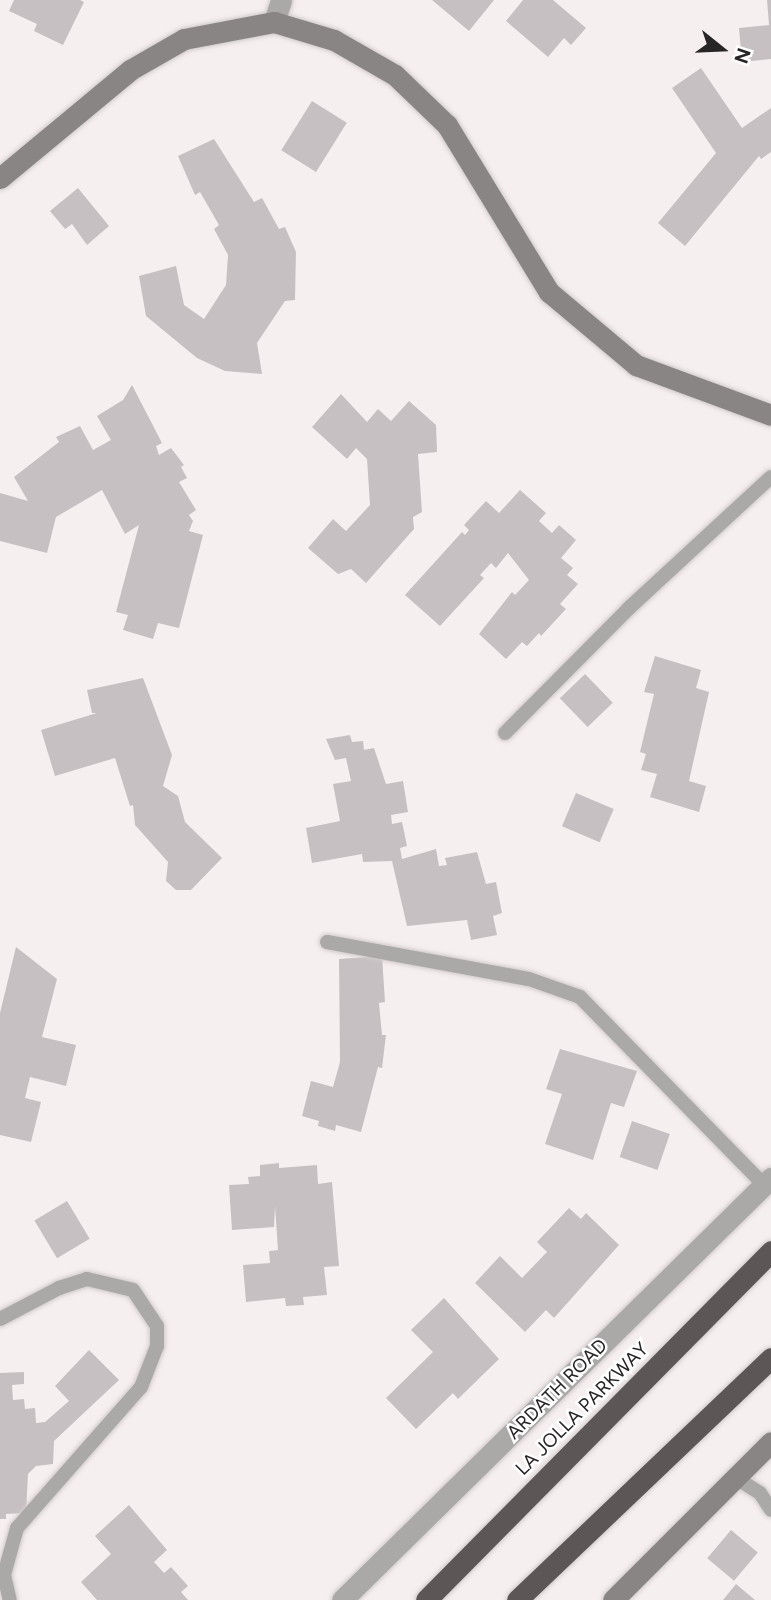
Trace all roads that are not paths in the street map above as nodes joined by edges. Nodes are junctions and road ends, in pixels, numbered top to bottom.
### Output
1 (281, 0) edge
2 (274, 22) junction
3 (0, 178) edge
4 (771, 415) edge
5 (771, 477) edge
6 (505, 733) dead end
7 (327, 942) dead end
8 (768, 1182) edge
9 (771, 1245) edge
10 (771, 1251) edge
11 (754, 1267) junction
12 (0, 1319) edge
13 (771, 1358) edge
14 (771, 1442) edge
15 (736, 1478) junction
16 (771, 1510) edge
17 (10, 1600) edge
18 (342, 1600) edge
19 (426, 1600) edge
20 (517, 1600) edge
21 (613, 1600) edge

1 - 2 street
2 - 3 street
2 - 4 street
5 - 6 lane
7 - 8 lane
8 - 18 street, ARDATH ROAD
9 - 11 highway
10 - 11 highway, LA JOLLA PARKWAY
11 - 19 highway, LA JOLLA PARKWAY
12 - 17 lane
13 - 20 highway
14 - 15 street
15 - 16 lane
15 - 21 street

